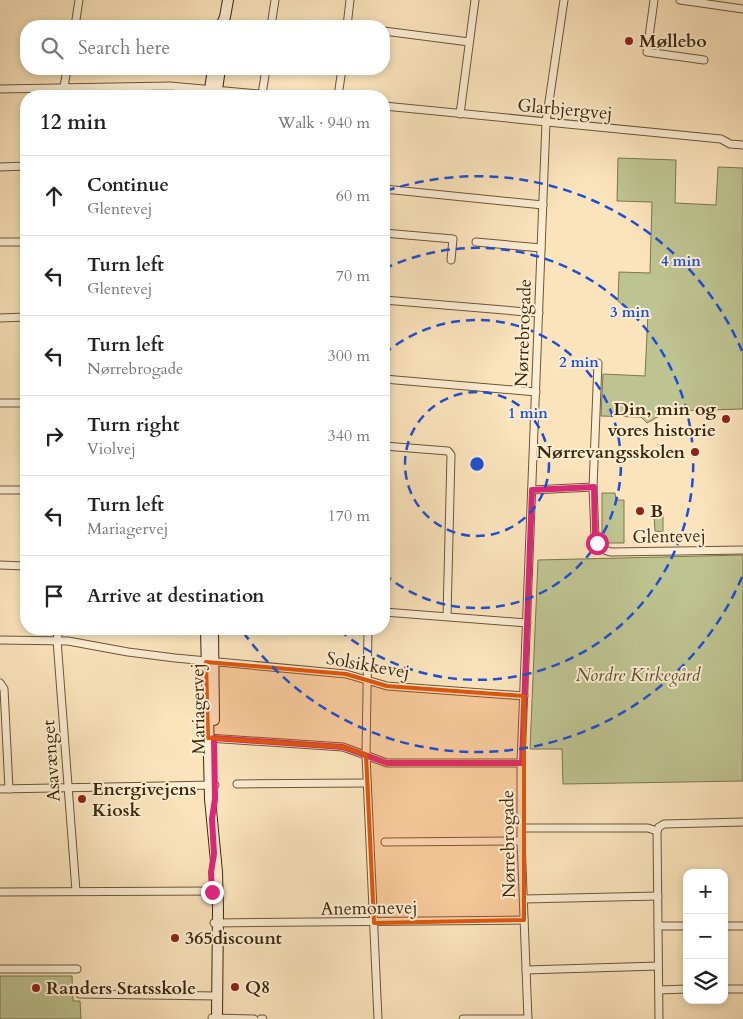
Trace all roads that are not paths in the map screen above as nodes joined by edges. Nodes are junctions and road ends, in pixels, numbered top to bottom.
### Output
1 (79, 0) edge
2 (228, 0) edge
3 (275, 0) edge
4 (350, 0) edge
5 (475, 0) edge
6 (564, 0) edge
7 (654, 0) edge
8 (680, 0) edge
9 (743, 8) edge
10 (76, 20) edge
11 (225, 20) edge
12 (273, 20) edge
13 (348, 20) edge
14 (390, 32) edge
15 (469, 42) junction
16 (704, 60) dead end
17 (67, 75) edge
18 (213, 75) edge
19 (218, 75) edge
20 (265, 75) edge
21 (341, 75) edge
22 (65, 87) junction
23 (0, 89) edge
24 (65, 90) edge
25 (195, 90) edge
26 (213, 90) edge
27 (214, 90) edge
28 (263, 90) edge
29 (339, 90) edge
30 (390, 107) edge
31 (460, 114) junction
32 (546, 122) junction
33 (743, 146) edge
34 (20, 166) edge
35 (0, 167) edge
36 (390, 190) edge
37 (543, 205) junction
38 (390, 234) edge
39 (0, 242) edge
40 (20, 242) edge
41 (476, 242) dead end
42 (541, 248) junction
43 (451, 260) dead end
44 (390, 301) edge
45 (539, 313) junction
46 (20, 317) edge
47 (0, 318) edge
48 (598, 363) dead end
49 (390, 380) edge
50 (536, 392) junction
51 (0, 403) edge
52 (20, 403) edge
53 (390, 446) edge
54 (594, 487) junction
55 (0, 490) edge
56 (20, 490) edge
57 (532, 490) junction
58 (743, 550) edge
59 (0, 565) edge
60 (20, 566) edge
61 (390, 612) edge
62 (447, 616) junction
63 (527, 623) junction
64 (58, 635) edge
65 (207, 635) edge
66 (212, 635) edge
67 (368, 635) edge
68 (0, 640) edge
69 (57, 640) junction
70 (210, 662) junction
71 (367, 680) junction
72 (1, 684) edge
73 (524, 696) junction
74 (211, 738) junction
75 (366, 756) junction
76 (522, 763) junction
77 (367, 783) junction
78 (237, 784) dead end
79 (212, 785) junction
80 (68, 788) junction
81 (0, 789) edge
82 (9, 789) junction
83 (743, 822) edge
84 (522, 828) junction
85 (657, 831) junction
86 (521, 841) junction
87 (385, 842) dead end
88 (76, 891) junction
89 (215, 891) junction
90 (0, 892) edge
91 (658, 896) junction
92 (524, 899) junction
93 (524, 920) junction
94 (374, 922) junction
95 (216, 924) junction
96 (658, 926) junction
97 (683, 926) edge
98 (728, 926) edge
99 (743, 926) edge
100 (658, 966) junction
101 (0, 969) edge
102 (76, 969) dead end
103 (526, 970) junction
104 (728, 989) edge
105 (743, 989) edge
106 (659, 990) junction
107 (683, 990) edge
108 (80, 994) dead end
109 (215, 996) junction
110 (254, 1018) edge
111 (212, 1019) edge
112 (217, 1019) edge
113 (378, 1019) edge
114 (463, 1019) edge
115 (528, 1019) edge
116 (659, 1019) edge

1 - 10 street
2 - 11 street
3 - 12 street
4 - 13 street
5 - 15 street
6 - 32 street, Nørrebrogade
7 - 16 street
8 - 9 street
14 - 15 street
15 - 31 street
17 - 22 street
18 - 26 street
19 - 27 street
20 - 28 street
21 - 29 street
22 - 23 street
22 - 24 street
22 - 25 street
30 - 31 street, Glarbjergvej
31 - 32 street, Glarbjergvej
32 - 33 street, Glarbjergvej
32 - 37 street, Nørrebrogade
34 - 35 street
36 - 37 street
37 - 42 street, Nørrebrogade
38 - 43 street
39 - 40 street
41 - 42 street
42 - 45 street, Nørrebrogade
44 - 45 street
45 - 50 street, Nørrebrogade
46 - 47 street
48 - 54 street
49 - 50 street
50 - 57 street, Nørrebrogade
51 - 52 street
53 - 62 street
54 - 57 street
54 - 58 street, Glentevej
55 - 56 street
57 - 63 street, Nørrebrogade
59 - 60 street
61 - 62 street
62 - 63 street
63 - 73 street, Nørrebrogade
64 - 69 street, Asavænget
65 - 70 street, Mariagervej
66 - 70 street, Mariagervej
67 - 71 street
68 - 69 street, Solsikkevej
69 - 70 street, Solsikkevej
69 - 80 street, Asavænget
70 - 71 street, Solsikkevej
70 - 74 street, Mariagervej
71 - 73 street, Solsikkevej
71 - 75 street
72 - 82 street
73 - 76 street, Nørrebrogade
74 - 75 street
74 - 79 street, Mariagervej
75 - 76 street
75 - 77 street
76 - 84 street, Nørrebrogade
77 - 78 street
77 - 94 street
79 - 80 street
79 - 89 street, Mariagervej
80 - 82 street
80 - 88 street, Asavænget
81 - 82 street
83 - 85 street
84 - 85 street
84 - 86 street, Nørrebrogade
85 - 91 street
86 - 87 street
86 - 92 street, Nørrebrogade
88 - 89 street
88 - 90 street
89 - 95 street, Mariagervej
91 - 92 street
91 - 96 street
92 - 93 street, Nørrebrogade
93 - 94 street, Anemonevej
93 - 103 street, Nørrebrogade
94 - 95 street, Anemonevej
94 - 113 street
95 - 109 street, Mariagervej
96 - 97 street
96 - 100 street
98 - 99 street
100 - 103 street
100 - 106 street
101 - 102 street
103 - 115 street, Nørrebrogade
104 - 105 street
106 - 107 street
106 - 116 street
108 - 109 street
109 - 111 street, Mariagervej
109 - 112 street, Mariagervej
110 - 112 street, Mariagervej
111 - 112 street, Mariagervej
114 - 115 street

